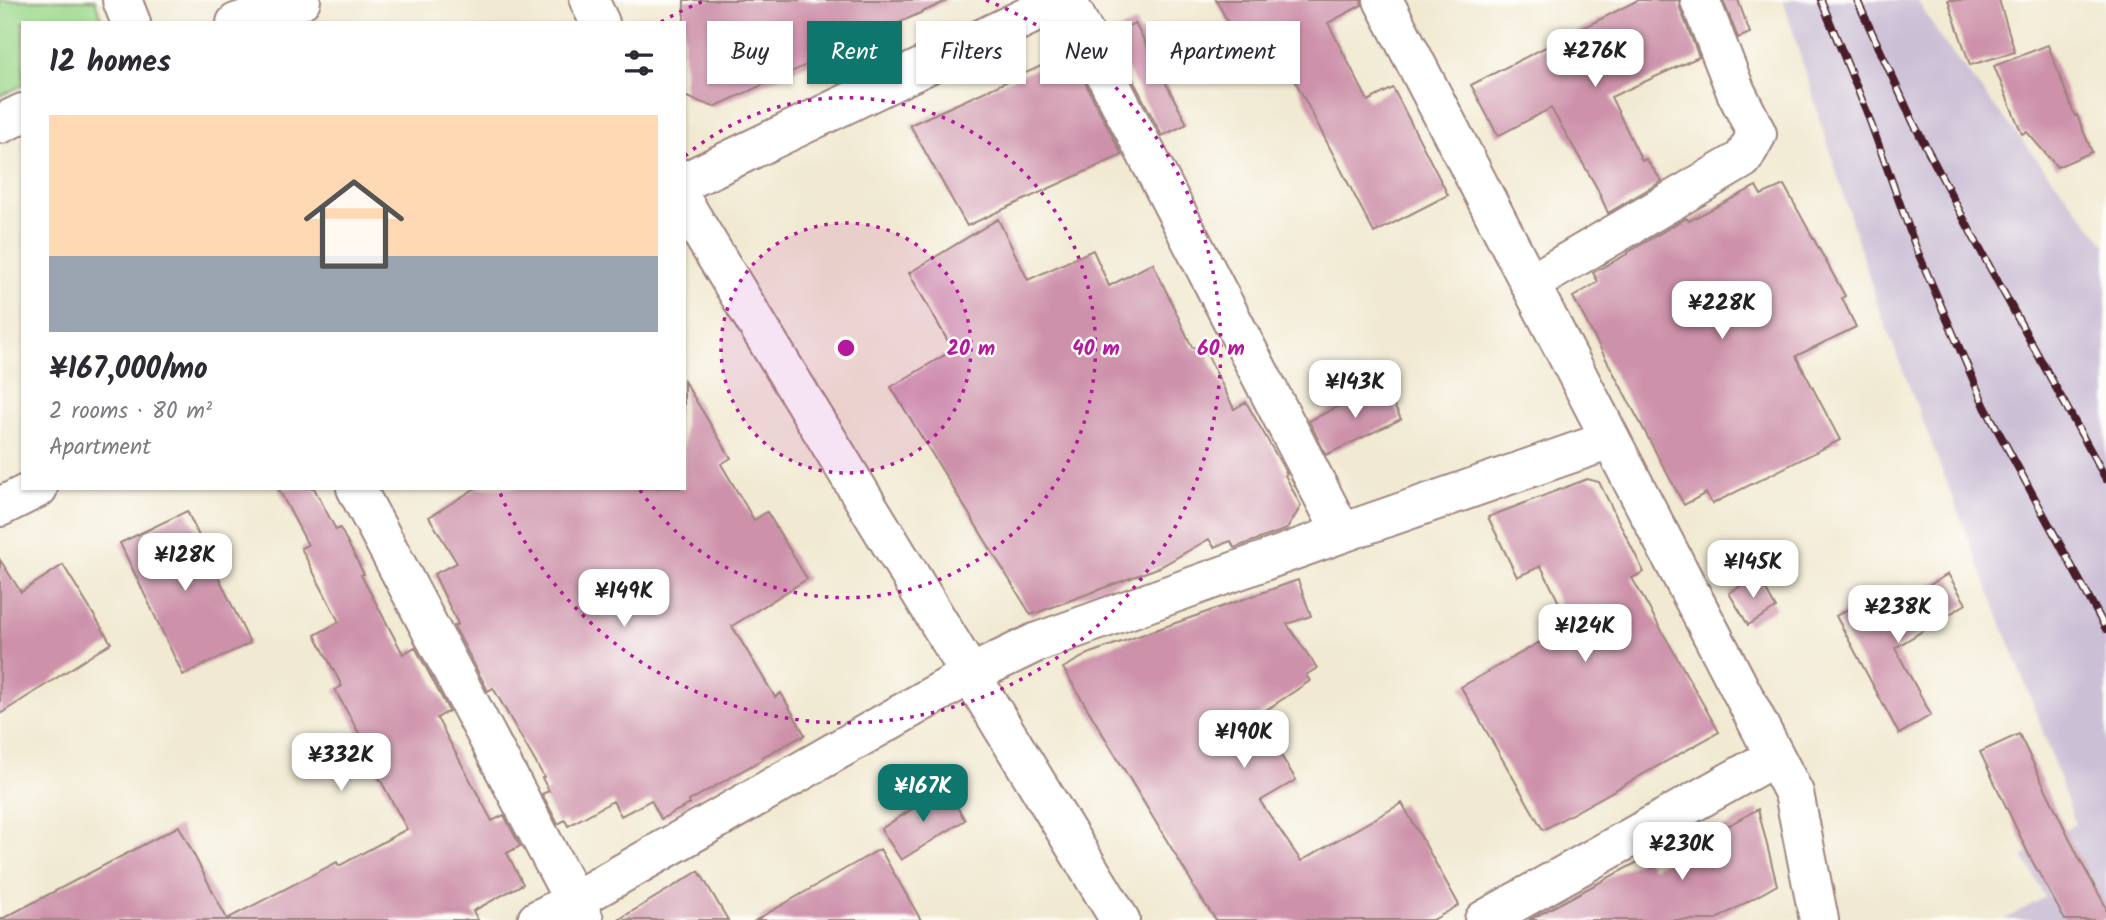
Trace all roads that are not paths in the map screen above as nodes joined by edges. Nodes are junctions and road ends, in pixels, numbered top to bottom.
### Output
1 (122, 0) edge
2 (301, 0) edge
3 (589, 0) edge
4 (1383, 0) edge
5 (1700, 0) edge
6 (1051, 3) edge
7 (130, 21) edge
8 (242, 21) edge
9 (599, 21) edge
10 (21, 114) edge
11 (0, 124) edge
12 (686, 181) edge
13 (686, 207) edge
14 (1530, 284) junction
15 (1610, 440) junction
16 (34, 490) edge
17 (357, 490) edge
18 (0, 507) edge
19 (1342, 533) junction
20 (969, 675) junction
21 (1774, 758) junction
22 (579, 911) edge
23 (537, 920) edge
24 (1120, 920) edge
25 (1485, 920) edge
26 (1819, 920) edge

1 - 7 street
2 - 8 street
3 - 9 street
4 - 14 street
5 - 14 street
6 - 12 street
6 - 19 street
10 - 11 street
13 - 20 street
14 - 15 street
15 - 19 street
15 - 21 street
16 - 18 street
17 - 22 street
19 - 20 street
20 - 22 street
20 - 24 street
21 - 25 street
21 - 26 street
22 - 23 street

